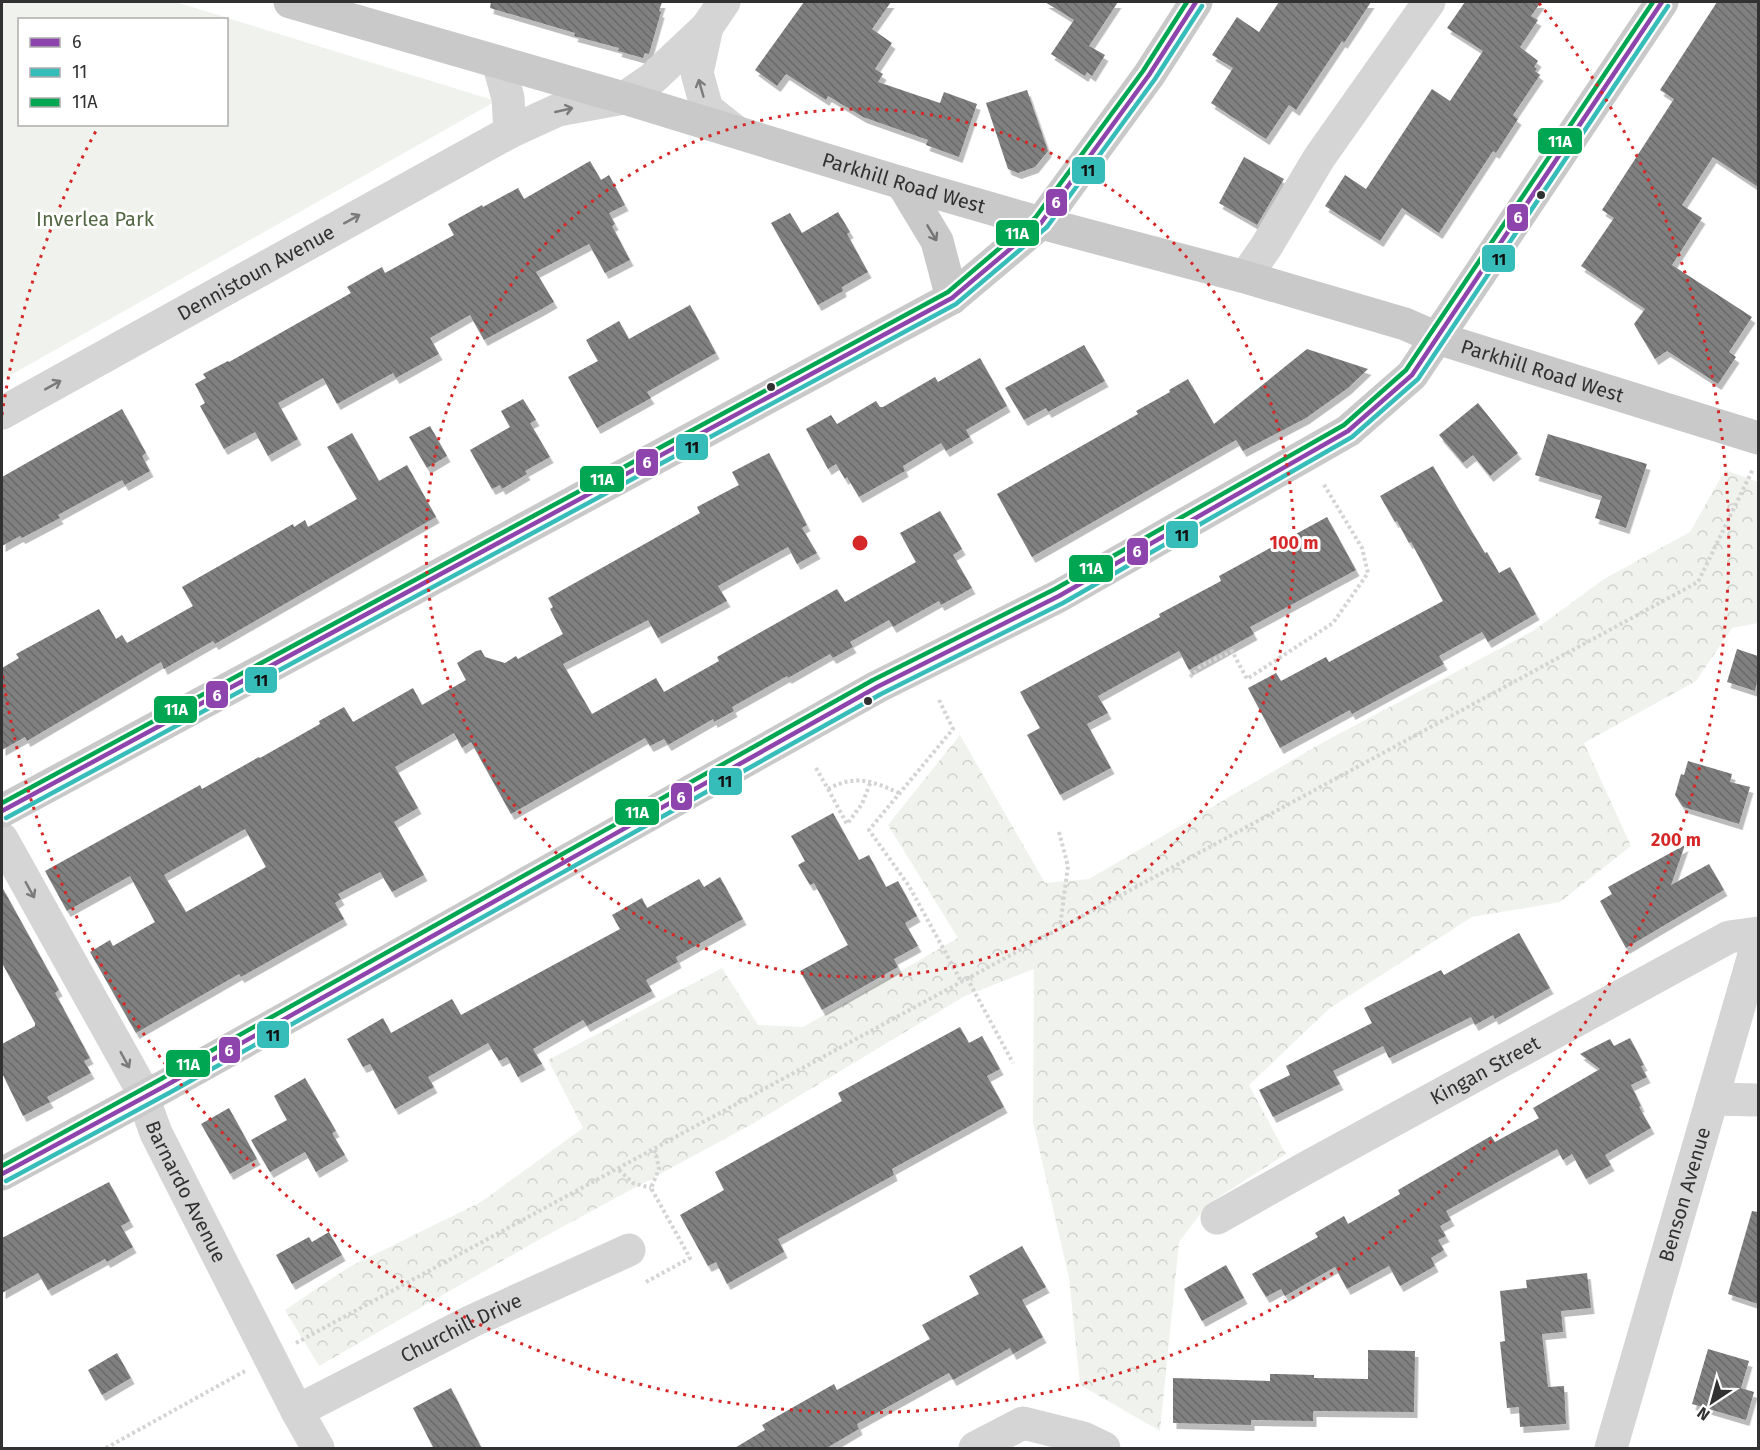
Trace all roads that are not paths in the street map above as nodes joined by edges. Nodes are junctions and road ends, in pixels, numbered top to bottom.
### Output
1 (290, 2) edge
2 (1196, 2) edge
3 (1429, 2) edge
4 (1662, 2) edge
5 (716, 14) edge
6 (498, 62) junction
7 (624, 98) junction
8 (510, 132) junction
9 (736, 132) junction
10 (902, 183) junction
11 (1041, 223) junction
12 (1245, 277) junction
13 (952, 298) junction
14 (1437, 338) junction
15 (2, 413) edge
16 (1756, 454) edge
17 (2, 811) edge
18 (2, 839) edge
19 (1758, 933) edge
20 (1758, 941) edge
21 (144, 1097) junction
22 (1712, 1099) junction
23 (1758, 1100) edge
24 (2, 1174) edge
25 (1217, 1218) dead end
26 (629, 1250) dead end
27 (297, 1411) junction
28 (318, 1449) edge
29 (975, 1449) edge
30 (1104, 1449) edge
31 (1611, 1449) edge

1 - 6 main road, Parkhill Road West
2 - 11 main road
3 - 12 street
4 - 14 main road
5 - 7 street
9 -> 5 street
6 - 7 main road, Parkhill Road West
6 - 8 street
8 -> 7 street, Dennistoun Avenue
7 - 9 main road, Parkhill Road West
15 -> 8 street, Dennistoun Avenue
9 - 10 main road, Parkhill Road West
10 - 11 main road, Parkhill Road West
10 -> 13 main road
11 - 12 main road, Parkhill Road West
11 - 13 main road
12 - 14 main road, Parkhill Road West
13 - 17 main road
14 - 16 main road, Parkhill Road West
14 - 21 main road
18 -> 21 street, Barnardo Avenue
19 - 25 street, Kingan Street
20 - 22 street, Benson Avenue
21 - 24 main road
21 - 27 street, Barnardo Avenue
22 - 23 street
22 - 31 street, Benson Avenue
26 - 27 street, Churchill Drive
27 - 28 street, Barnardo Avenue
29 - 30 street

